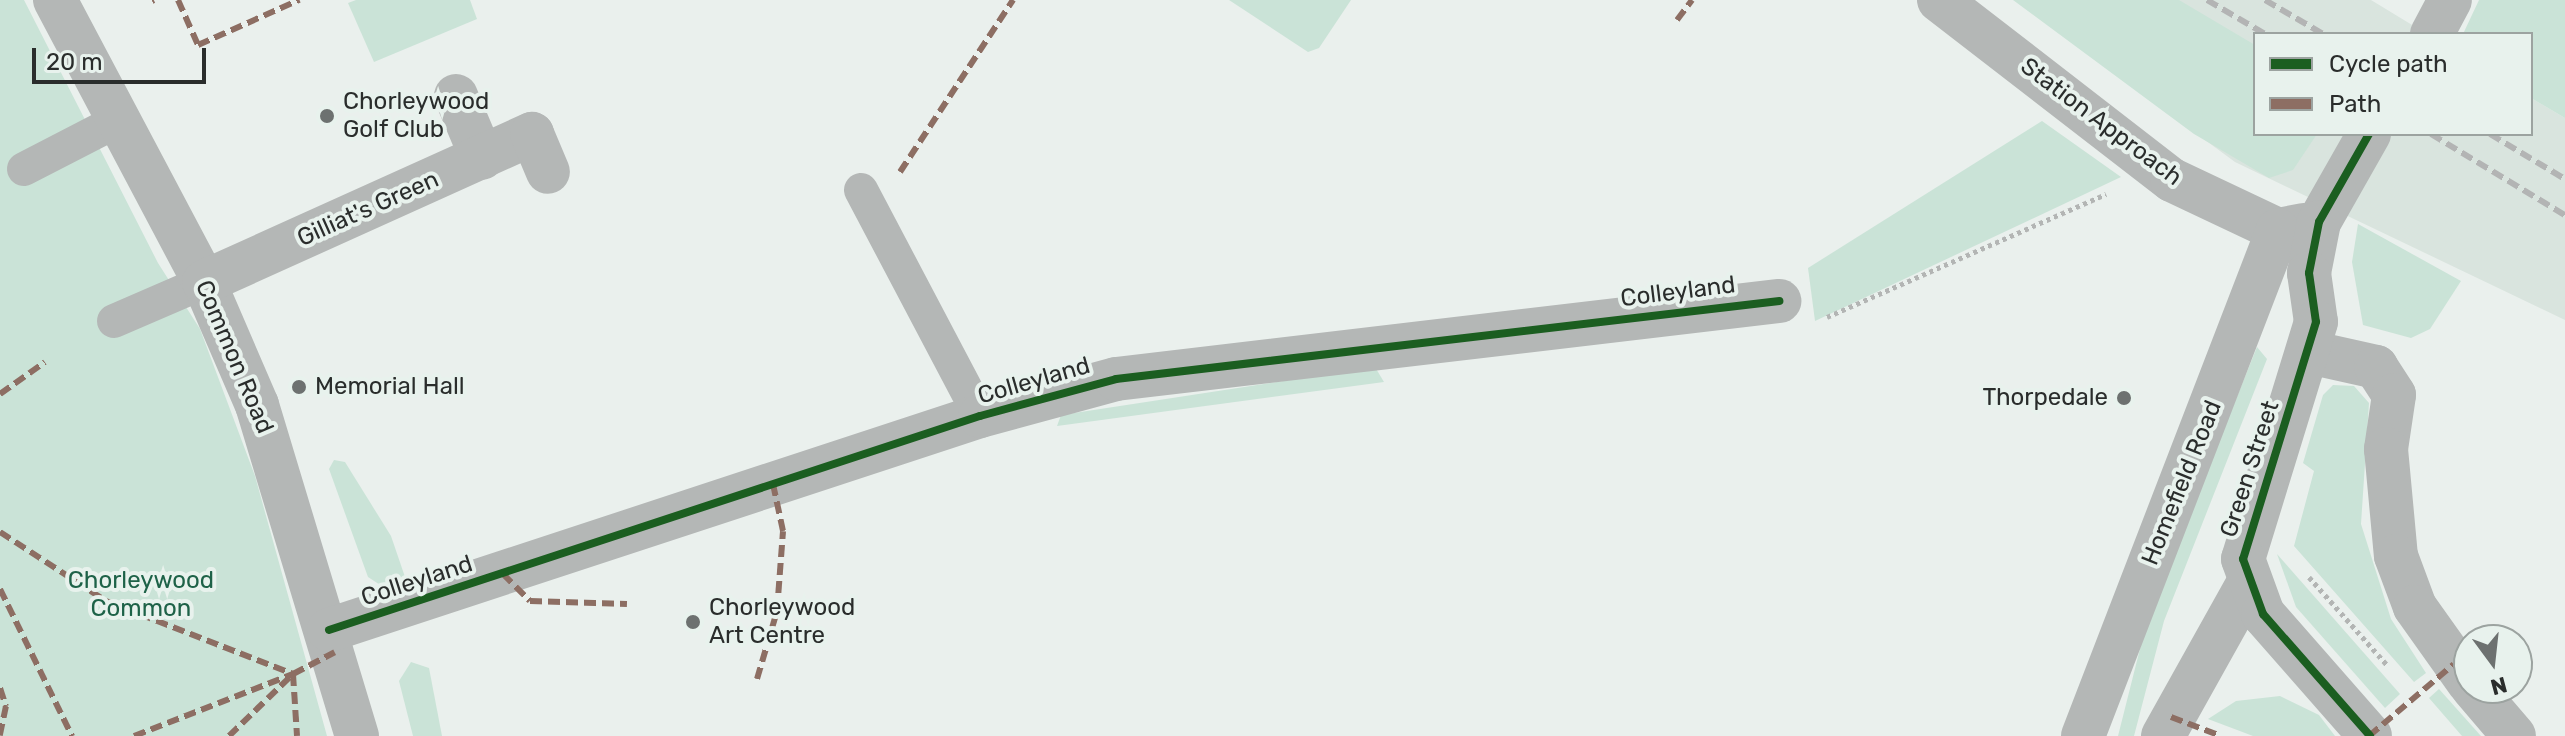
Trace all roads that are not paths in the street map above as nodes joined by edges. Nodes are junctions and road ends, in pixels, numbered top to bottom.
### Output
1 (55, 0) edge
2 (1939, 0) edge
3 (2450, 0) edge
4 (2433, 32) edge
5 (456, 96) dead end
6 (117, 121) junction
7 (2367, 136) edge
8 (540, 153) dead end
9 (482, 158) junction
10 (24, 169) dead end
11 (861, 190) dead end
12 (2298, 226) junction
13 (204, 282) junction
14 (1779, 301) road end
15 (114, 321) dead end
16 (2309, 352) junction
17 (980, 416) junction
18 (2247, 586) junction
19 (329, 630) junction
20 (2453, 660) edge
21 (2487, 704) edge
22 (357, 736) edge
23 (2083, 736) edge
24 (2163, 736) edge
25 (2370, 736) edge
26 (2514, 736) edge

1 - 6 street, Common Road
2 - 12 street, Station Approach
3 - 4 street
5 - 9 street
6 - 10 lane
6 - 13 street, Common Road
7 - 12 street
8 - 9 street, Gilliat's Green
9 - 13 street, Gilliat's Green
11 - 17 lane
12 - 16 street, Green Street
12 - 23 street, Homefield Road
13 - 15 lane
13 - 19 street, Common Road
14 - 17 street, Colleyland
16 - 18 street, Green Street
16 - 20 street
17 - 19 street, Colleyland
18 - 24 street
18 - 25 street
19 - 22 street, Common Road
21 - 26 street

